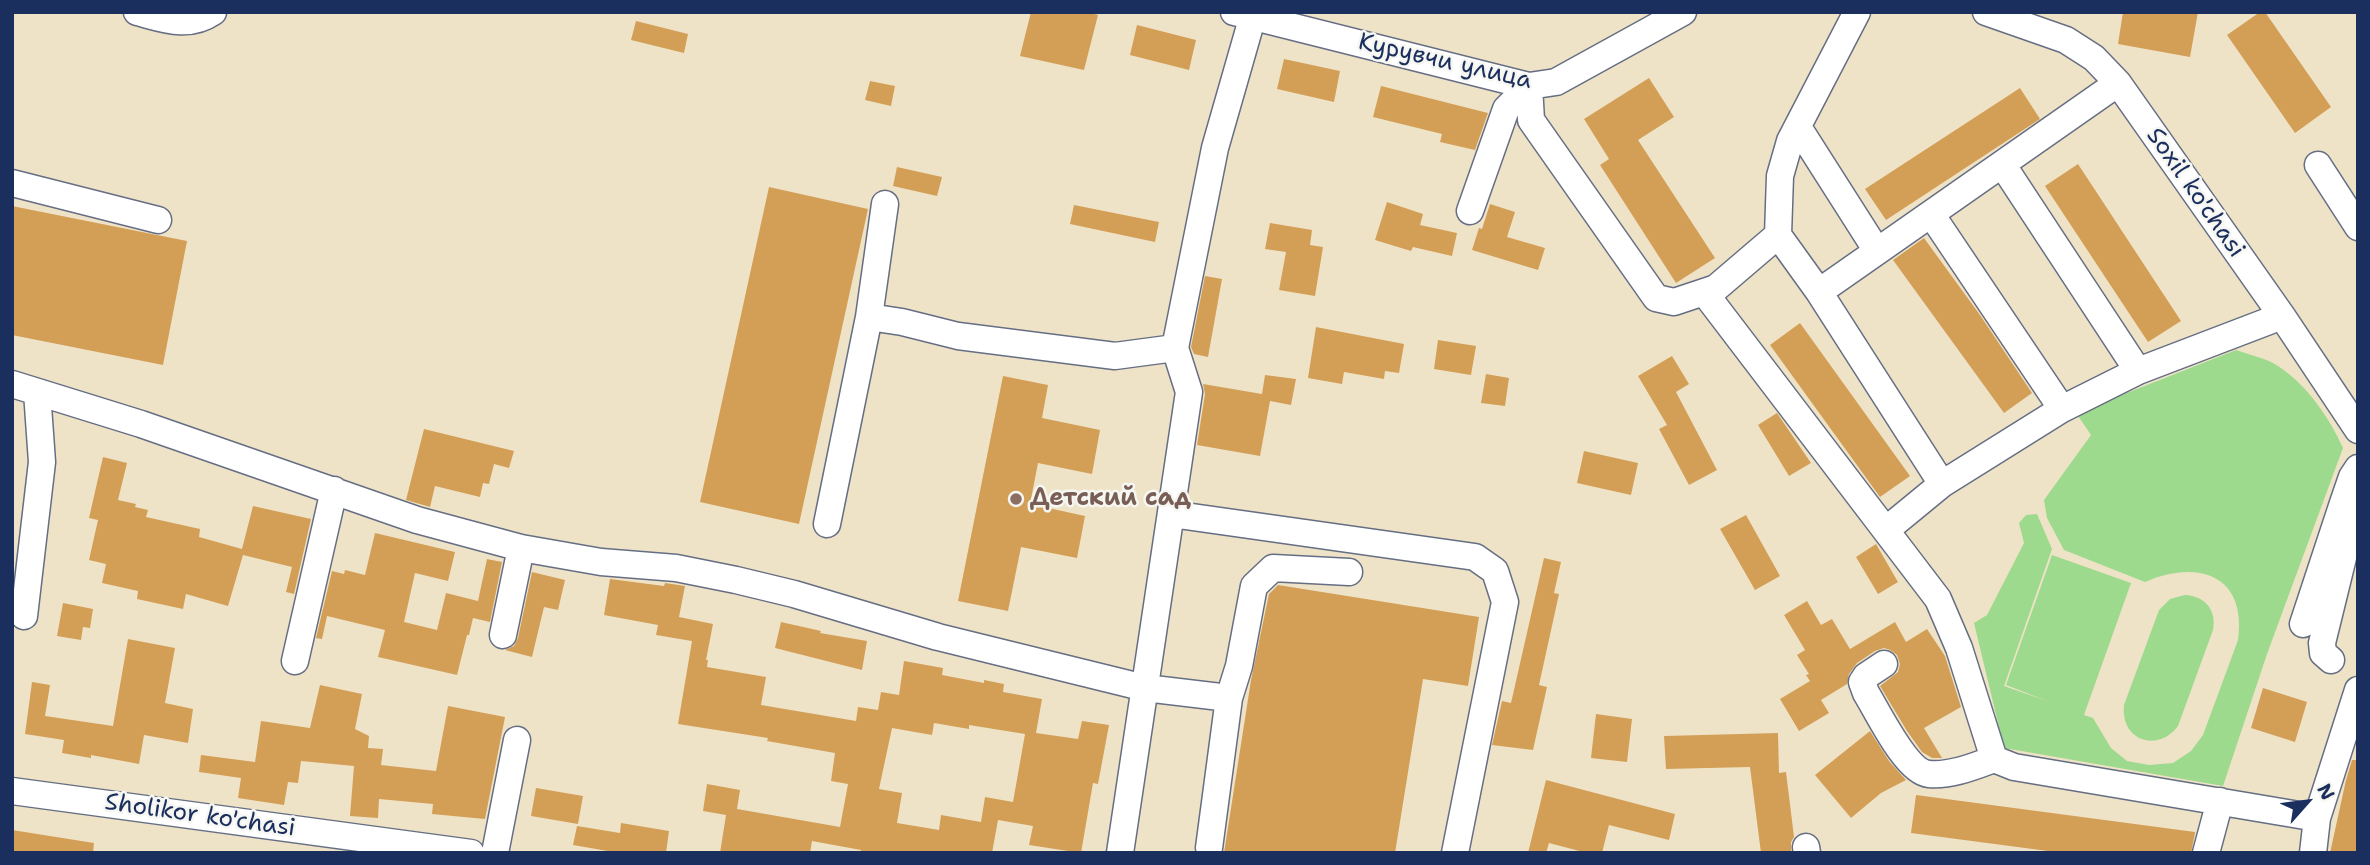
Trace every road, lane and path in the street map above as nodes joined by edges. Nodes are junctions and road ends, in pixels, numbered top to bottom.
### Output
1 (137, 12) edge
2 (213, 12) edge
3 (1683, 12) edge
4 (1857, 12) edge
5 (1986, 12) edge
6 (1247, 14) edge
7 (2118, 83) junction
8 (1529, 86) junction
9 (1798, 127) junction
10 (2002, 164) junction
11 (2318, 165) dead end
12 (12, 183) edge
13 (885, 204) dead end
14 (1470, 211) dead end
15 (1931, 214) junction
16 (158, 220) dead end
17 (2358, 227) edge
18 (1779, 235) junction
19 (1877, 251) junction
20 (1704, 292) junction
21 (1819, 292) junction
22 (2282, 316) junction
23 (869, 317) junction
24 (1175, 348) junction
25 (2138, 371) junction
26 (25, 388) edge
27 (2062, 409) junction
28 (2358, 430) edge
29 (2358, 468) edge
30 (1942, 484) junction
31 (334, 490) junction
32 (2343, 503) junction
33 (1171, 514) junction
34 (827, 524) dead end
35 (1886, 530) junction
36 (521, 548) junction
37 (1349, 572) dead end
38 (24, 616) dead end
39 (2303, 624) dead end
40 (503, 635) dead end
41 (2331, 660) dead end
42 (295, 661) dead end
43 (1884, 664) dead end
44 (1145, 688) junction
45 (2358, 690) edge
46 (1228, 698) junction
47 (517, 740) dead end
48 (1994, 759) junction
49 (12, 791) edge
50 (2220, 801) junction
51 (2317, 818) junction
52 (401, 848) edge
53 (1209, 848) dead end
54 (471, 853) edge
55 (495, 853) edge
56 (1120, 853) edge
57 (1455, 853) edge
58 (2206, 853) edge
59 (2314, 853) edge

1 - 2 street
3 - 8 street, Курувчи улица
4 - 9 street
5 - 7 street, Soxil ko'chasi
6 - 8 street, Курувчи улица
6 - 24 street
7 - 10 street
7 - 22 street, Soxil ko'chasi
8 - 14 street
8 - 20 street
9 - 18 street
9 - 19 street
10 - 15 street
10 - 25 street
11 - 17 street
12 - 16 street
13 - 23 street
15 - 19 street
15 - 27 street
18 - 20 street
18 - 21 street
19 - 21 street
20 - 35 street
21 - 30 street
22 - 25 street
22 - 28 street, Soxil ko'chasi
23 - 24 street
23 - 34 street
24 - 33 street
25 - 27 street
26 - 31 street
26 - 38 street
27 - 30 street
29 - 32 street
30 - 35 street
31 - 36 street
31 - 42 street
32 - 39 street
32 - 41 street
33 - 44 street
33 - 57 street
35 - 48 street
36 - 40 street
36 - 44 street
37 - 46 street
43 - 48 street
44 - 46 street
44 - 56 street
45 - 51 street
46 - 53 street
47 - 55 street
48 - 50 street
49 - 52 street, Sholikor ko'chasi
50 - 51 street
50 - 58 street
51 - 59 street
52 - 54 street, Sholikor ko'chasi

